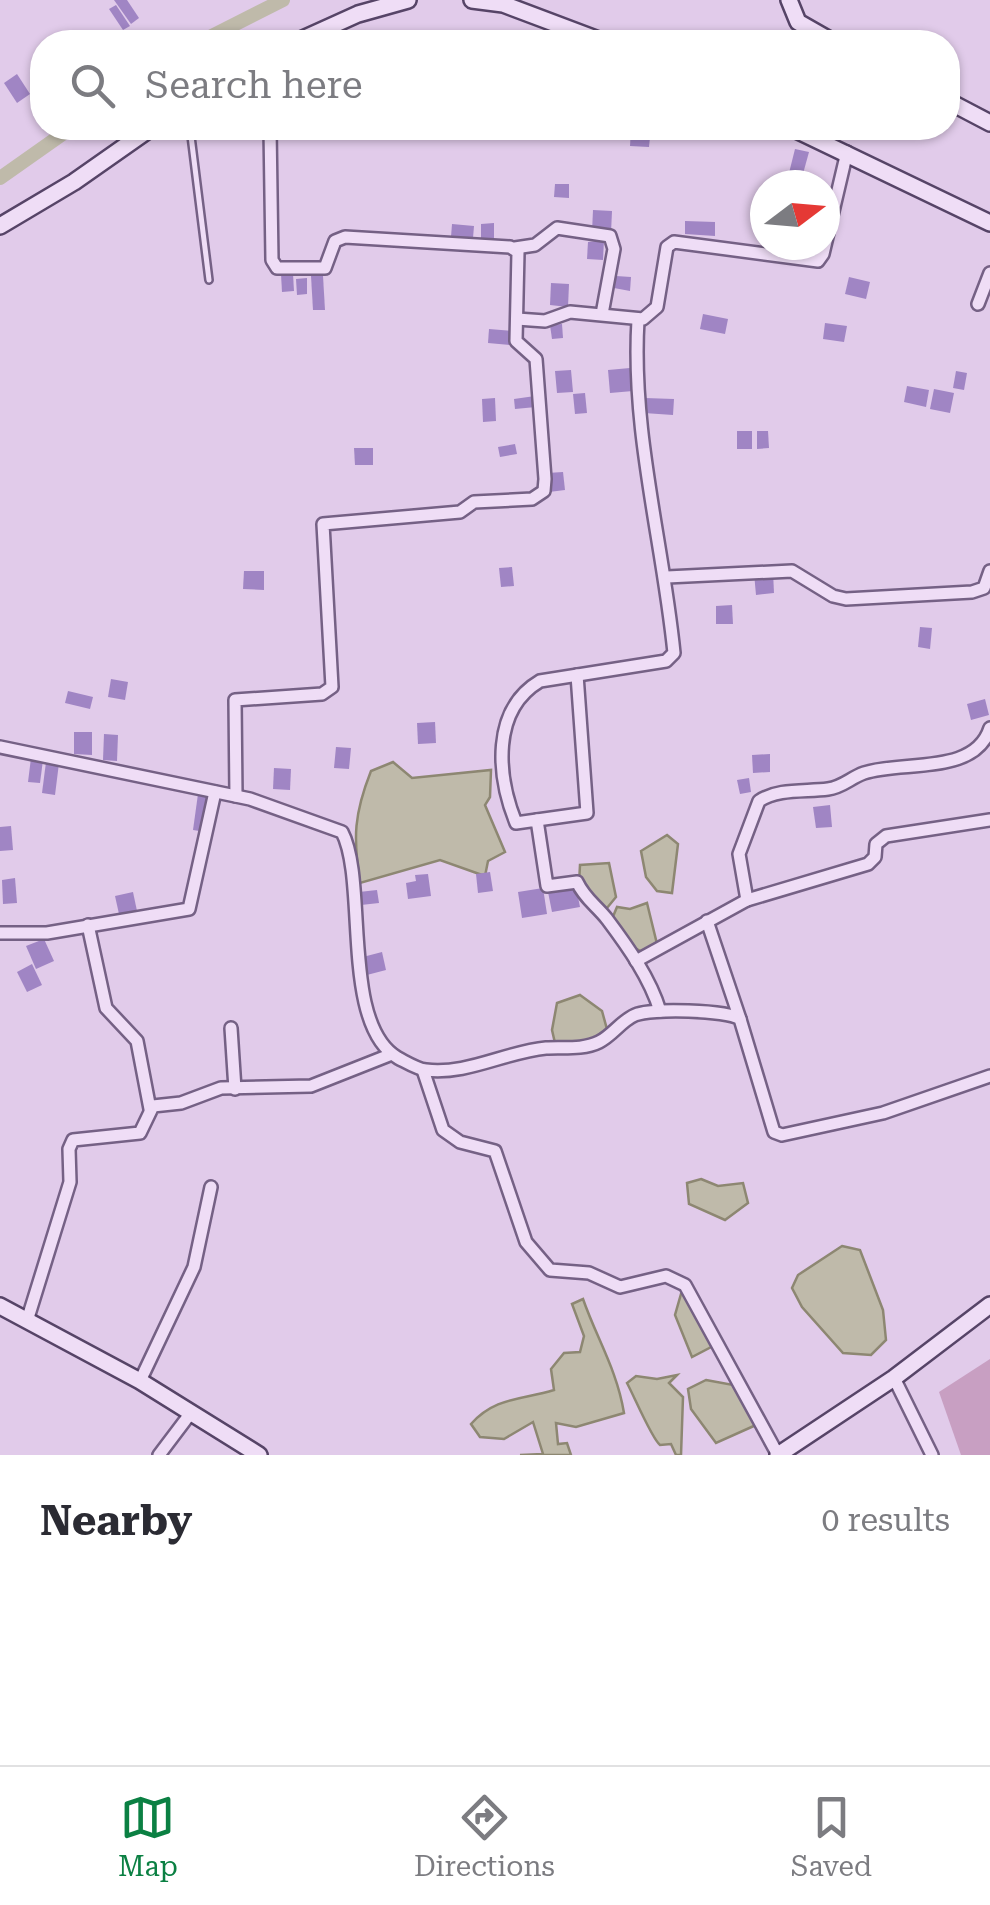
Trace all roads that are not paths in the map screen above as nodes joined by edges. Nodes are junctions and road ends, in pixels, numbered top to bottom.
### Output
1 (408, 0) edge
2 (472, 0) edge
3 (788, 0) edge
4 (323, 30) edge
5 (572, 30) edge
6 (812, 30) edge
7 (960, 107) edge
8 (990, 123) edge
9 (125, 140) edge
10 (192, 140) edge
11 (270, 140) edge
12 (820, 140) edge
13 (847, 152) junction
14 (990, 223) edge
15 (0, 226) edge
16 (515, 248) junction
17 (990, 273) edge
18 (209, 280) dead end
19 (978, 304) dead end
20 (602, 314) junction
21 (518, 318) junction
22 (638, 320) junction
23 (990, 571) edge
24 (667, 577) junction
25 (990, 580) edge
26 (577, 676) junction
27 (990, 728) edge
28 (0, 748) edge
29 (216, 792) junction
30 (236, 796) junction
31 (537, 820) junction
32 (990, 820) edge
33 (747, 900) junction
34 (706, 921) junction
35 (88, 925) junction
36 (0, 934) edge
37 (636, 962) junction
38 (660, 1011) junction
39 (740, 1020) junction
40 (231, 1028) dead end
41 (392, 1054) junction
42 (423, 1070) junction
43 (990, 1076) edge
44 (235, 1089) junction
45 (150, 1108) junction
46 (210, 1187) dead end
47 (990, 1305) edge
48 (0, 1306) edge
49 (27, 1321) junction
50 (894, 1378) junction
51 (140, 1381) junction
52 (190, 1414) junction
53 (159, 1455) edge
54 (260, 1455) edge
55 (778, 1455) edge
56 (932, 1455) edge

1 - 4 street
2 - 5 street
3 - 6 street
7 - 8 street
9 - 15 street
10 - 18 lane
11 - 16 street
12 - 13 street
13 - 14 street
13 - 22 street
16 - 20 street
16 - 21 street
17 - 19 street
20 - 21 street
20 - 22 street
21 - 30 street
22 - 24 street
23 - 25 street
24 - 25 street
24 - 26 street
26 - 31 street
26 - 31 street
27 - 33 street
28 - 29 street
29 - 30 street
29 - 35 street
30 - 41 street
31 - 37 street
32 - 33 street
33 - 34 street
34 - 37 street
34 - 39 street
35 - 36 street
35 - 45 street
37 - 38 street
38 - 39 street
38 - 42 street
39 - 43 street
40 - 44 street
41 - 42 street
41 - 44 street
42 - 55 street
44 - 45 street
45 - 49 street
46 - 51 street
47 - 50 street
48 - 49 street
49 - 51 street
50 - 55 street
50 - 56 street
51 - 52 street
52 - 53 street
52 - 54 street

